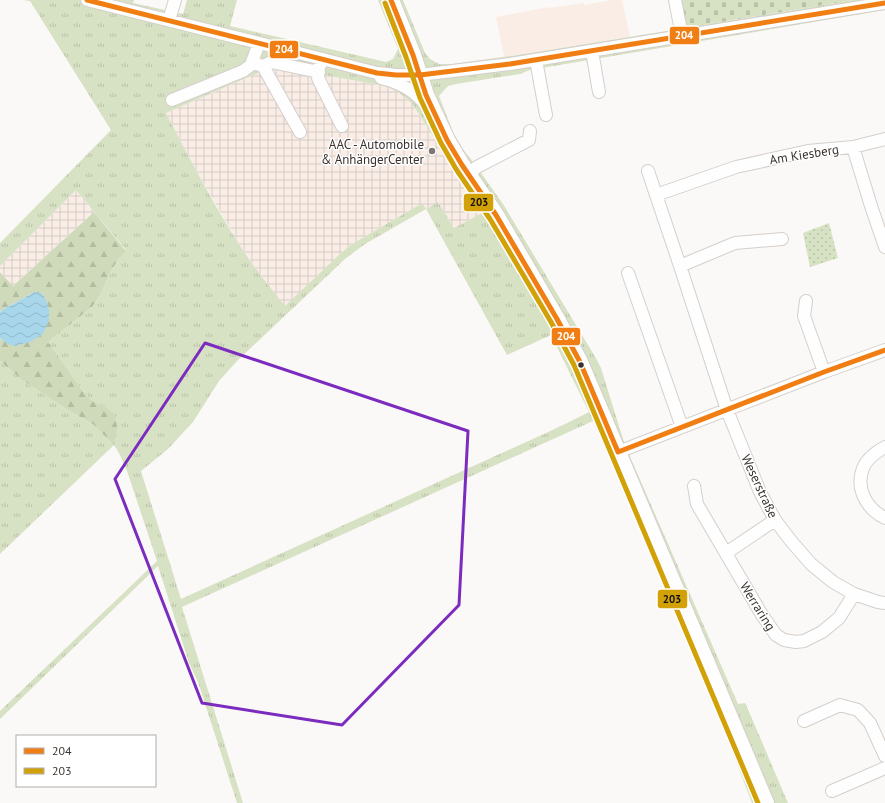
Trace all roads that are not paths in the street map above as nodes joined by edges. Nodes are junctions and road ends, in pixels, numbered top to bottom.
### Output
1 (87, 0) edge
2 (175, 0) edge
3 (391, 0) edge
4 (675, 0) edge
5 (885, 3) edge
6 (169, 20) junction
7 (682, 36) junction
8 (259, 43) junction
9 (592, 51) junction
10 (536, 60) junction
11 (257, 65) junction
12 (321, 65) junction
13 (420, 75) junction
14 (599, 92) dead end
15 (172, 100) dead end
16 (546, 115) dead end
17 (438, 122) junction
18 (342, 126) dead end
19 (530, 131) dead end
20 (300, 132) dead end
21 (885, 139) edge
22 (853, 147) junction
23 (648, 171) dead end
24 (468, 174) junction
25 (656, 195) junction
26 (782, 239) dead end
27 (885, 247) edge
28 (680, 266) junction
29 (628, 272) dead end
30 (806, 301) dead end
31 (885, 350) edge
32 (824, 372) junction
33 (727, 410) junction
34 (682, 427) junction
35 (885, 446) edge
36 (618, 452) junction
37 (694, 486) dead end
38 (885, 518) edge
39 (776, 520) junction
40 (726, 553) junction
41 (854, 594) junction
42 (885, 603) edge
43 (804, 721) dead end
44 (885, 756) edge
45 (885, 768) edge
46 (832, 791) dead end
47 (766, 803) edge

1 - 6 street
2 - 6 street
3 - 13 main road
4 - 7 street
5 - 7 street
6 - 8 street
7 - 9 street
8 - 11 street
8 - 12 street
9 - 10 street
9 - 14 street
10 - 13 street
10 - 16 street
11 - 12 street
11 - 15 street
11 - 20 street
12 - 13 street
12 - 17 street
12 - 18 street
13 - 17 main road
17 - 24 main road
19 - 24 street
21 - 22 street
22 - 25 street, Am Kiesberg
22 - 27 street, Am Kiesberg
23 - 25 street
24 - 36 main road
25 - 28 street
26 - 28 street
28 - 33 street
29 - 34 street
30 - 32 street
31 - 32 street
32 - 33 street
33 - 34 street
33 - 39 street, Weserstraße
34 - 36 street
35 - 38 street
36 - 47 main road
37 - 40 street, Werraring
39 - 40 street
39 - 41 street, Weserstraße
40 - 41 street, Werraring
41 - 42 street, Weserstraße
43 - 44 street
45 - 46 street

